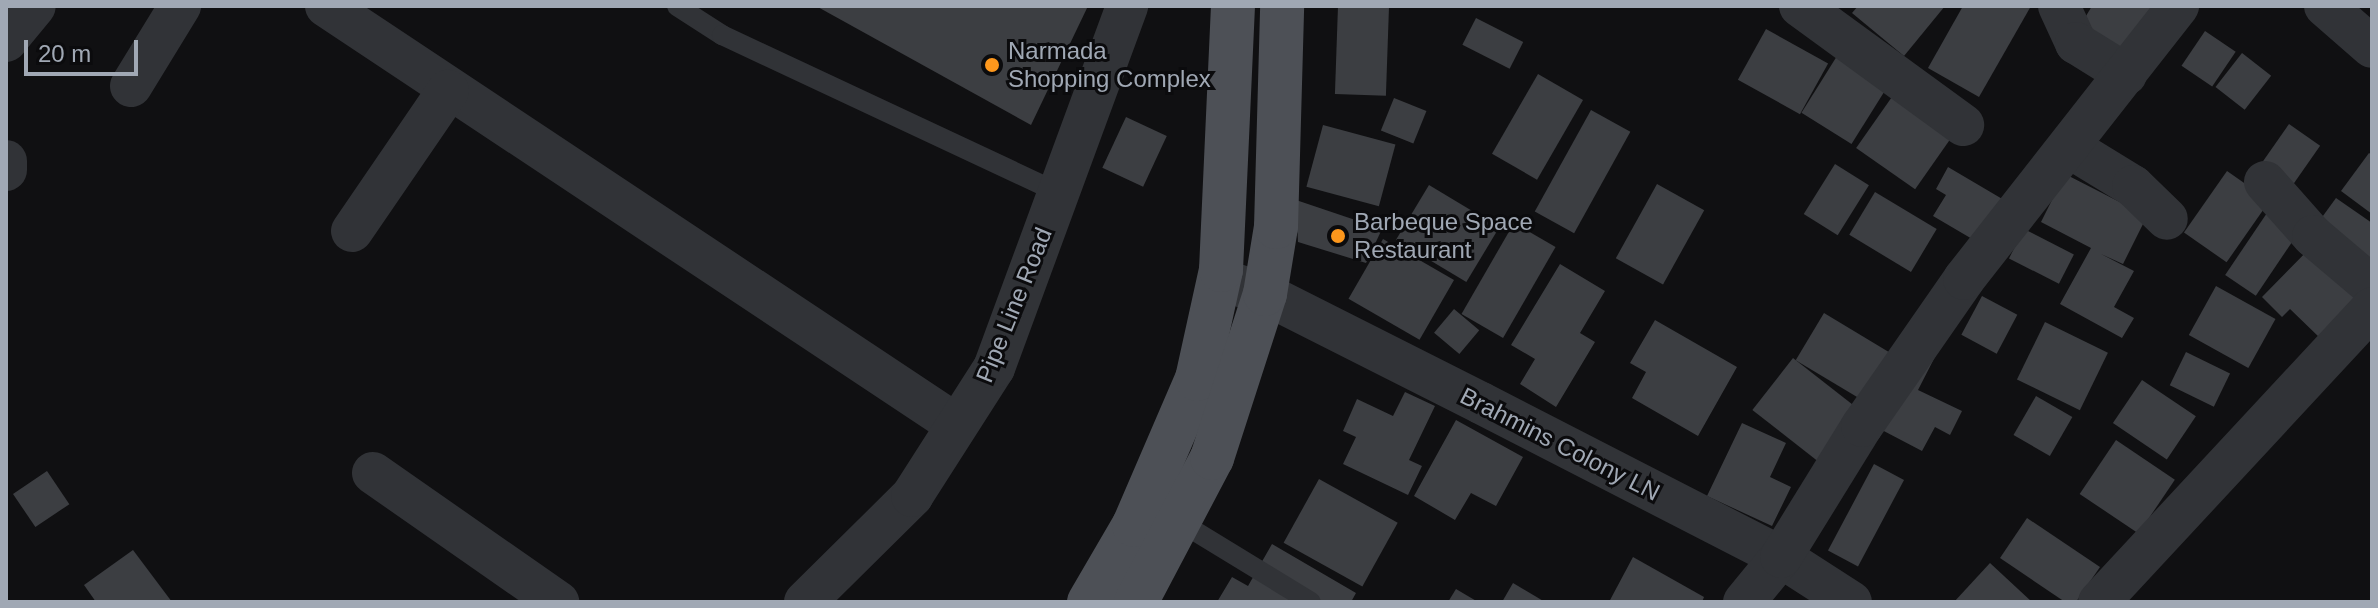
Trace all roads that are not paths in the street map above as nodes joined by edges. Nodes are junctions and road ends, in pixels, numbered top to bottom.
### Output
1 (35, 6) edge
2 (180, 6) edge
3 (326, 6) edge
4 (677, 6) edge
5 (1127, 6) edge
6 (1233, 6) edge
7 (1282, 6) edge
8 (1800, 6) edge
9 (2059, 6) edge
10 (2178, 6) edge
11 (2325, 6) edge
12 (6, 41) edge
13 (2372, 47) edge
14 (2126, 74) junction
15 (131, 86) dead end
16 (448, 91) junction
17 (1963, 125) dead end
18 (2069, 147) junction
19 (6, 161) edge
20 (6, 170) edge
21 (2265, 182) dead end
22 (1060, 193) junction
23 (2167, 219) dead end
24 (352, 231) dead end
25 (1219, 279) junction
26 (2372, 286) edge
27 (1265, 294) junction
28 (2372, 308) edge
29 (957, 425) junction
30 (373, 473) dead end
31 (1180, 522) junction
32 (1781, 557) junction
33 (558, 602) edge
34 (805, 602) edge
35 (1089, 602) edge
36 (1136, 602) edge
37 (1311, 602) edge
38 (1744, 602) edge
39 (1851, 602) edge
40 (2099, 602) edge

1 - 12 street
2 - 15 street
3 - 16 street
4 - 22 lane
5 - 22 street, Pipe Line Road
6 - 25 main road
7 - 27 main road
8 - 17 street
9 - 14 street
10 - 14 street
11 - 13 street
14 - 18 street
16 - 24 street
16 - 29 street
18 - 23 street
18 - 32 street
19 - 20 street
21 - 26 street
22 - 29 street, Pipe Line Road
25 - 27 street, Brahmins Colony LN
25 - 35 main road
27 - 31 main road
27 - 32 street, Brahmins Colony LN
28 - 40 street
29 - 34 street, Pipe Line Road
30 - 33 street
31 - 36 main road
31 - 37 lane
32 - 38 street
32 - 39 street, Brahmins Colony LN

